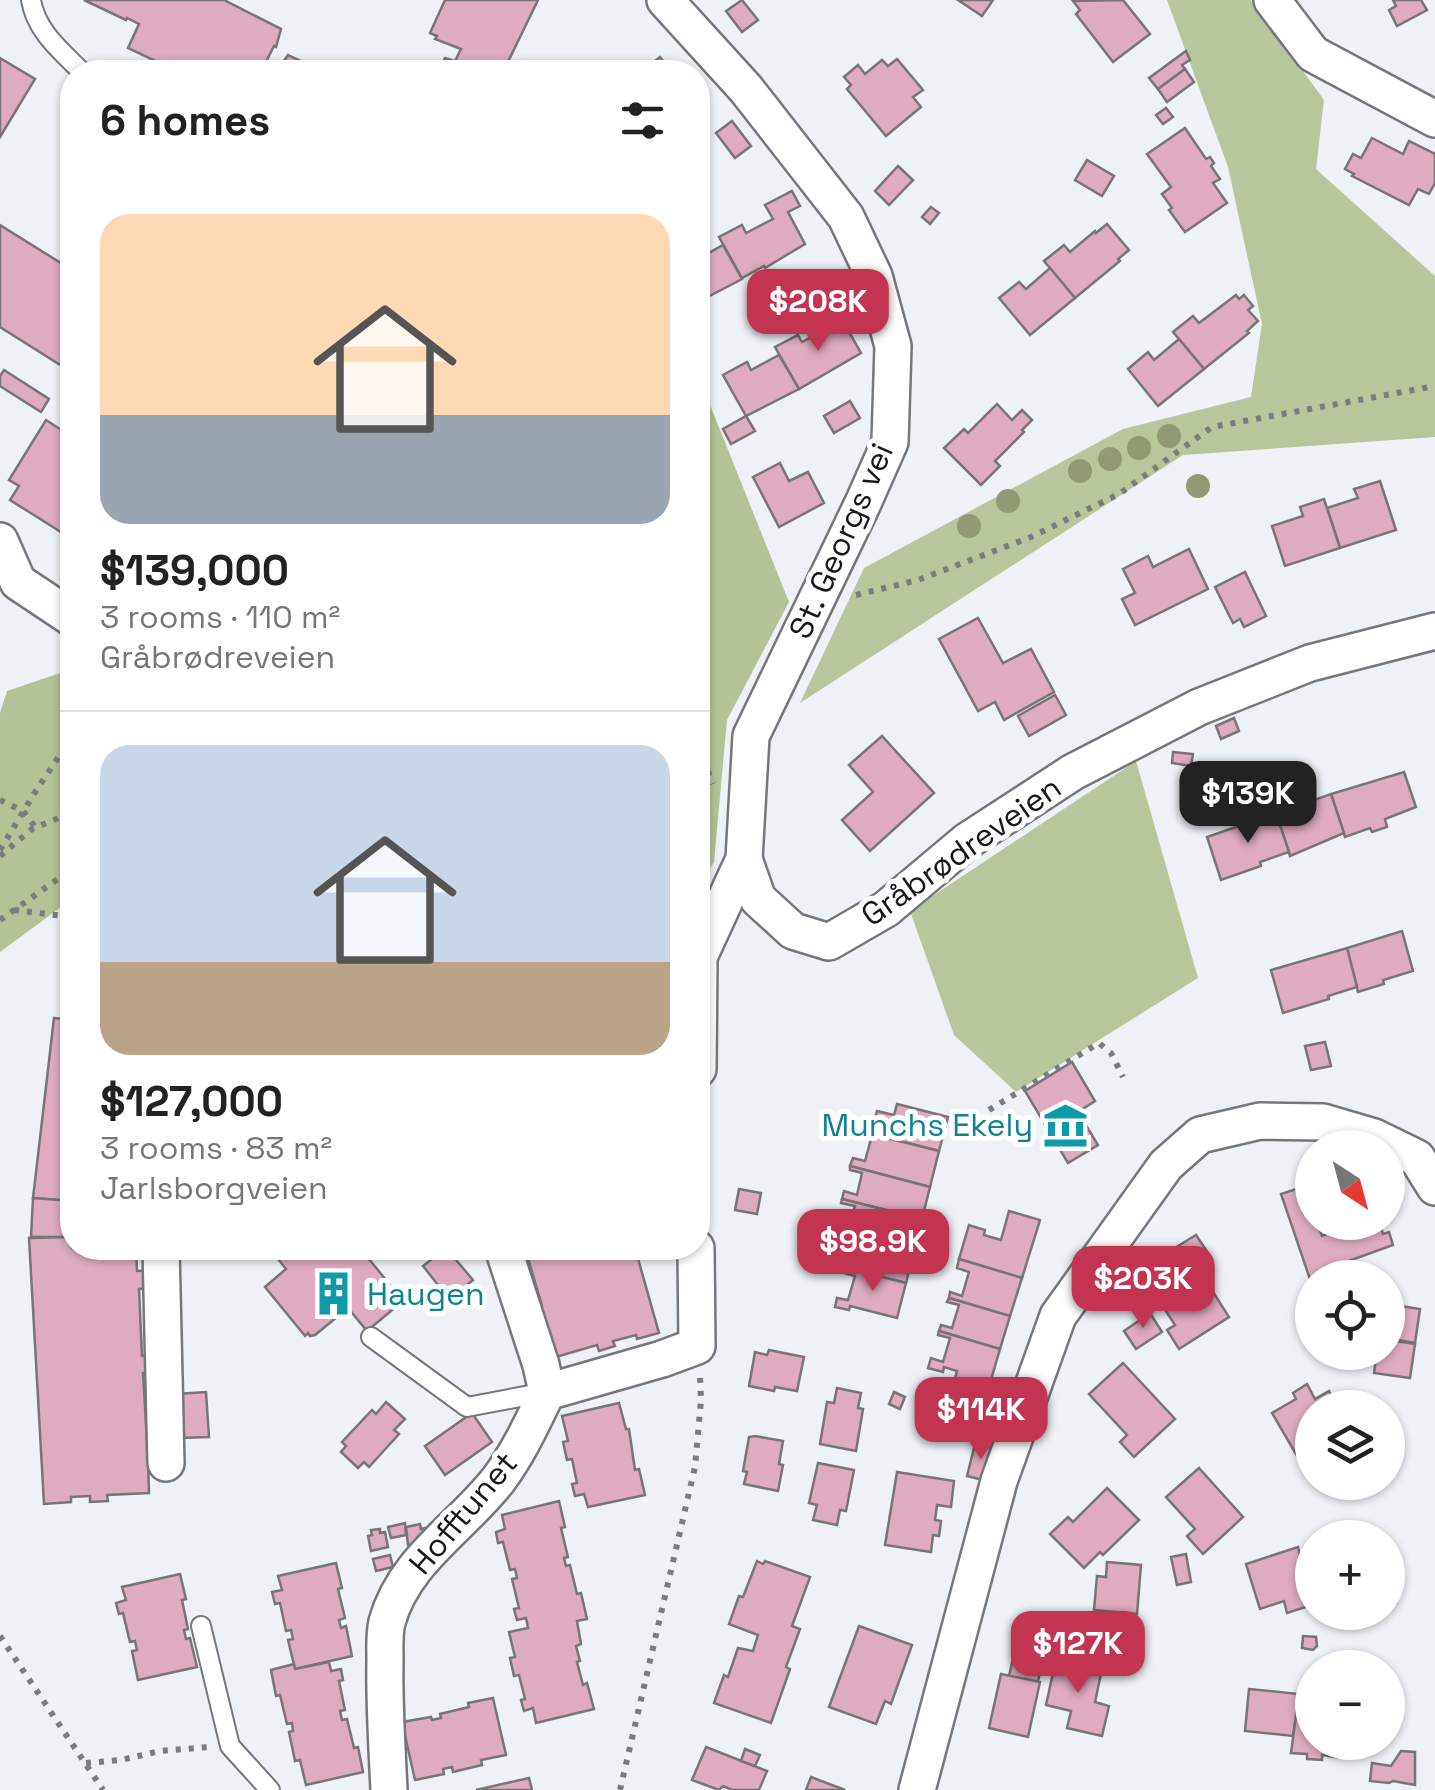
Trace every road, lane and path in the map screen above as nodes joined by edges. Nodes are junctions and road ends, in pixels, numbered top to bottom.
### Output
1 (31, 0) edge
2 (664, 0) edge
3 (1272, 0) edge
4 (71, 60) edge
5 (1435, 119) edge
6 (1435, 386) edge
7 (0, 541) edge
8 (813, 605) junction
9 (60, 610) edge
10 (1435, 632) edge
11 (60, 755) edge
12 (0, 800) edge
13 (23, 811) junction
14 (60, 815) edge
15 (36, 828) junction
16 (0, 853) edge
17 (744, 859) junction
18 (60, 878) edge
19 (14, 910) junction
20 (60, 916) edge
21 (0, 920) edge
22 (710, 931) edge
23 (1123, 1077) dead end
24 (989, 1110) dead end
25 (1435, 1187) edge
26 (161, 1260) edge
27 (507, 1260) edge
28 (696, 1260) edge
29 (371, 1337) dead end
30 (697, 1346) junction
31 (541, 1403) junction
32 (166, 1463) dead end
33 (201, 1626) dead end
34 (0, 1636) edge
35 (230, 1746) junction
36 (86, 1763) junction
37 (102, 1790) edge
38 (270, 1790) edge
39 (389, 1790) edge
40 (620, 1790) edge
41 (917, 1790) edge

1 - 4 lane
2 - 8 street, St. Georgs vei
3 - 5 street
6 - 8 path
7 - 9 street
8 - 17 street, St. Georgs vei
10 - 17 street, Gråbrødreveien
11 - 13 path
12 - 13 path
13 - 15 path
13 - 16 path
14 - 15 path
15 - 16 path
17 - 22 street, St. Georgs vei
18 - 19 path
19 - 20 path
19 - 21 path
23 - 24 path
25 - 41 street
26 - 32 street
27 - 31 street
28 - 30 street
29 - 31 lane
30 - 31 street
30 - 40 path
31 - 39 street, Hofftunet
33 - 35 lane
34 - 36 path
35 - 36 path
35 - 38 lane
36 - 37 path

